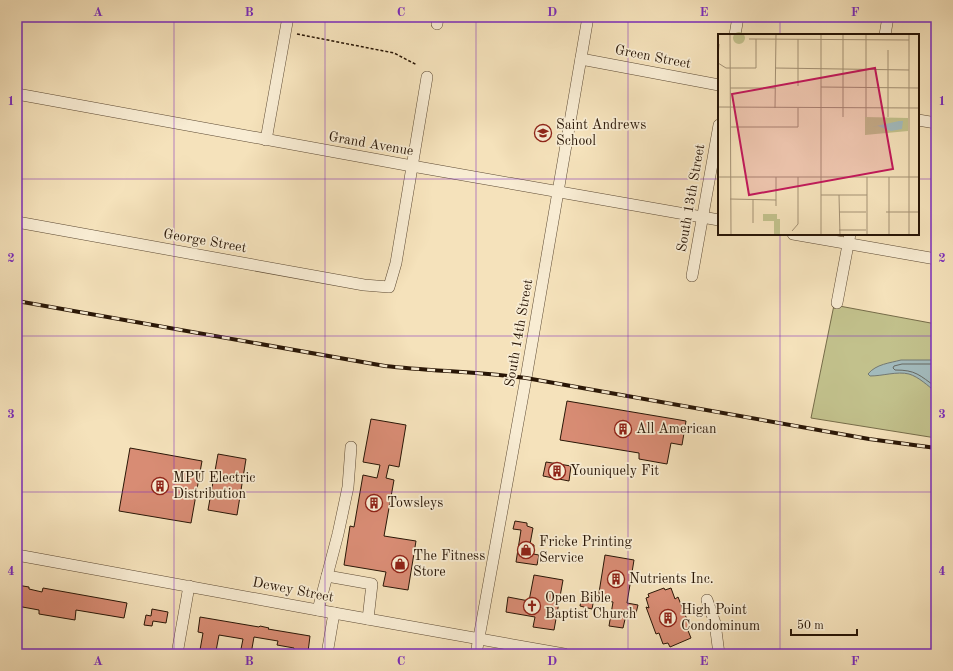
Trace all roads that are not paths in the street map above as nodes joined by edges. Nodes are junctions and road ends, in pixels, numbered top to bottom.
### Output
1 (288, 17) edge
2 (588, 17) edge
3 (738, 17) edge
4 (888, 17) edge
5 (735, 34) edge
6 (885, 34) edge
7 (581, 59) junction
8 (427, 77) dead end
9 (718, 85) edge
10 (17, 94) edge
11 (919, 120) edge
12 (936, 123) edge
13 (718, 130) edge
14 (266, 140) junction
15 (412, 166) junction
16 (558, 191) junction
17 (702, 217) junction
18 (718, 220) edge
19 (17, 222) edge
20 (804, 235) edge
21 (849, 239) edge
22 (936, 259) edge
23 (692, 276) dead end
24 (838, 303) dead end
25 (351, 447) dead end
26 (17, 555) edge
27 (327, 576) junction
28 (189, 586) junction
29 (706, 600) dead end
30 (318, 610) junction
31 (334, 613) junction
32 (368, 619) junction
33 (479, 639) junction
34 (177, 654) edge
35 (327, 654) edge
36 (476, 654) edge
37 (564, 654) edge
38 (719, 654) edge

1 - 14 street
2 - 7 street, South 14th Street
3 - 5 street
4 - 6 street
7 - 9 street, Green Street
7 - 16 street, South 14th Street
8 - 15 street
10 - 14 street, Grand Avenue
11 - 12 street
13 - 17 street, South 13th Street
14 - 15 street, Grand Avenue
15 - 16 street, Grand Avenue
15 - 19 street, George Street
16 - 17 street, Grand Avenue
16 - 33 street, South 14th Street
17 - 18 street, Grand Avenue
17 - 23 street, South 13th Street
20 - 21 street
21 - 22 street
21 - 24 street
25 - 27 street
26 - 28 street, Dewey Street
27 - 30 street
27 - 32 street
28 - 30 street, Dewey Street
28 - 34 street
29 - 38 street
30 - 31 street, Dewey Street
31 - 32 street, Dewey Street
31 - 35 street
32 - 33 street, Dewey Street
33 - 36 street, South 14th Street
33 - 37 street, Dewey Street

